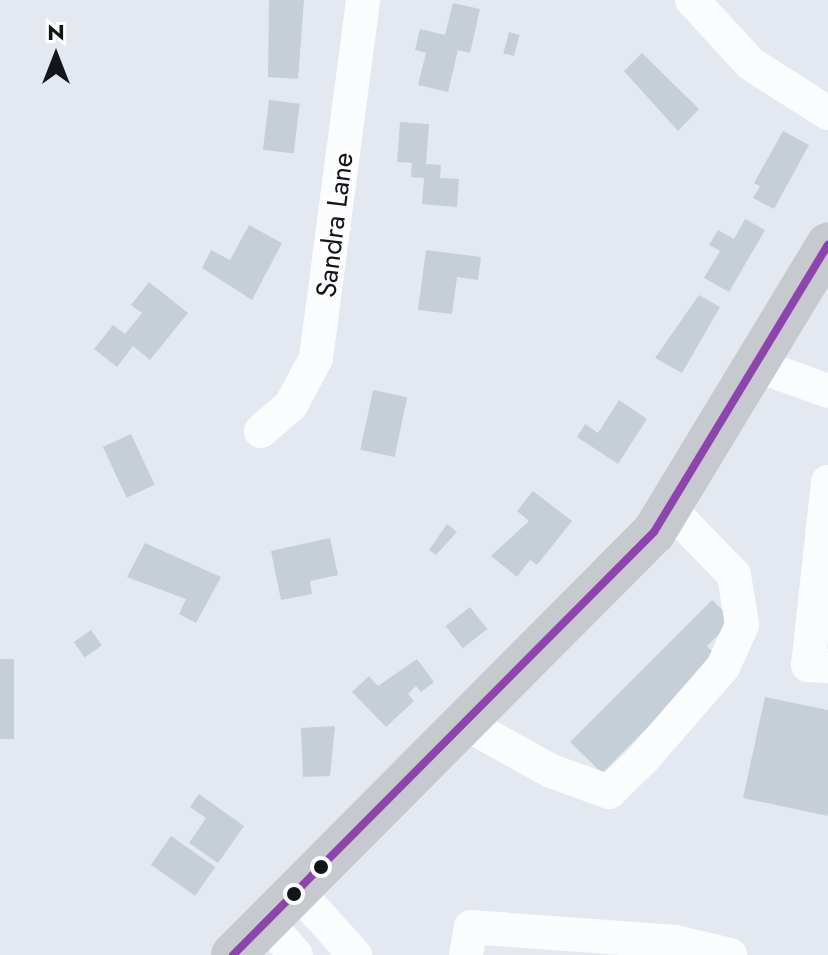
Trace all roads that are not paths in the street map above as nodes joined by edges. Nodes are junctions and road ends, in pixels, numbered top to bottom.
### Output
1 (363, 0) edge
2 (692, 0) edge
3 (828, 113) edge
4 (828, 245) edge
5 (759, 366) junction
6 (828, 391) edge
7 (261, 431) dead end
8 (828, 482) edge
9 (671, 510) junction
10 (828, 666) edge
11 (468, 725) junction
12 (298, 892) junction
13 (267, 923) junction
14 (233, 955) edge
15 (296, 955) edge
16 (355, 955) edge
17 (466, 955) edge
18 (730, 955) edge

1 - 7 street, Sandra Lane
2 - 3 street
4 - 5 main road
5 - 6 street
5 - 9 main road
8 - 10 street
9 - 11 main road
9 - 11 street
11 - 12 main road
12 - 13 main road
12 - 16 street
13 - 14 main road
13 - 15 street
17 - 18 street

